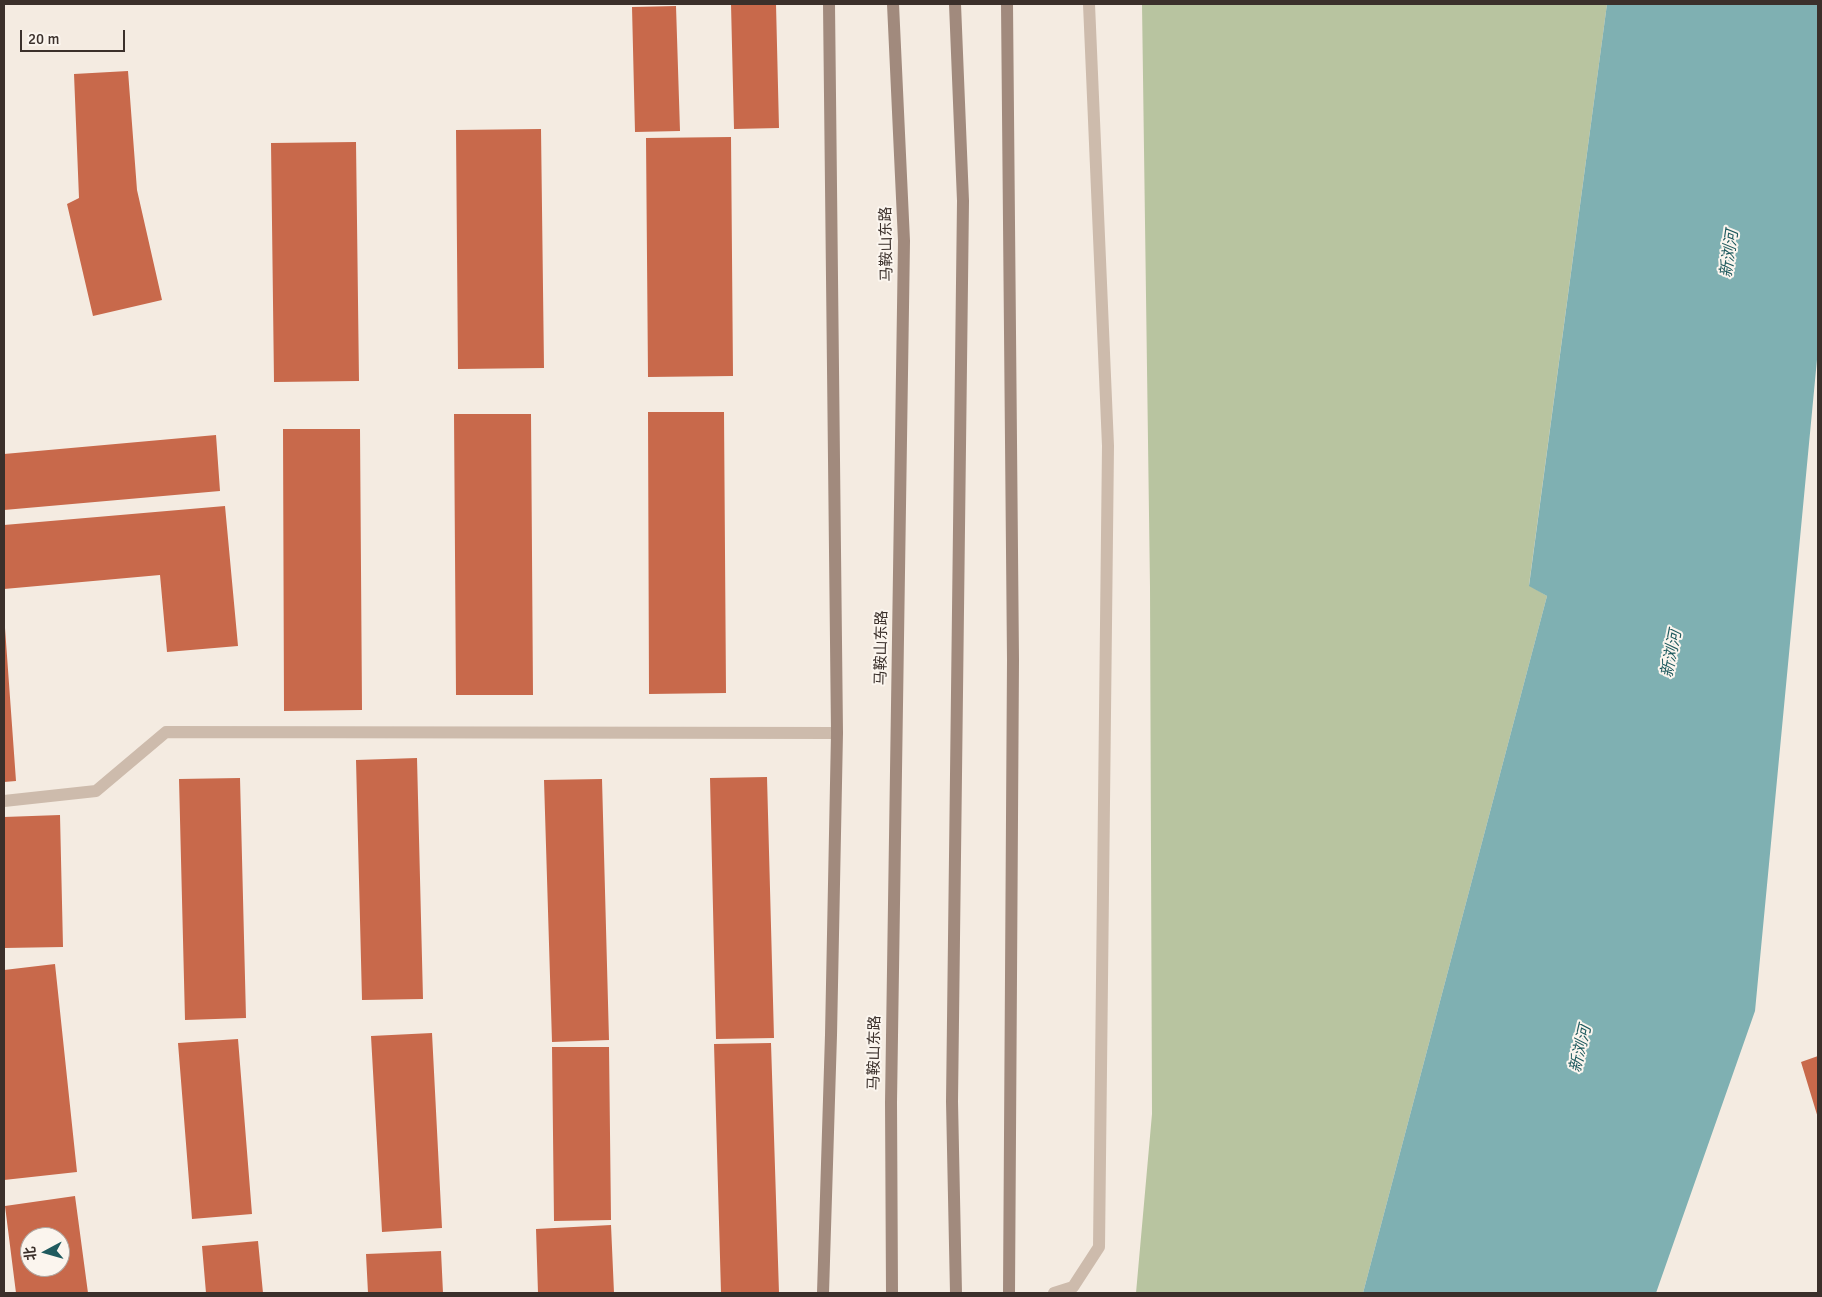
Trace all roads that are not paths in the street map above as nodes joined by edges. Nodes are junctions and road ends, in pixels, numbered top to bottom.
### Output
1 (829, 4) edge
2 (893, 4) edge
3 (954, 4) edge
4 (1007, 4) edge
5 (1090, 4) edge
6 (836, 733) junction
7 (4, 801) edge
8 (823, 1293) edge
9 (892, 1293) edge
10 (956, 1293) edge
11 (1009, 1293) edge
12 (1054, 1293) edge

1 - 6 main road
2 - 9 main road, 马鞍山东路
3 - 10 main road
4 - 11 main road
5 - 12 street
6 - 7 street
6 - 8 main road

